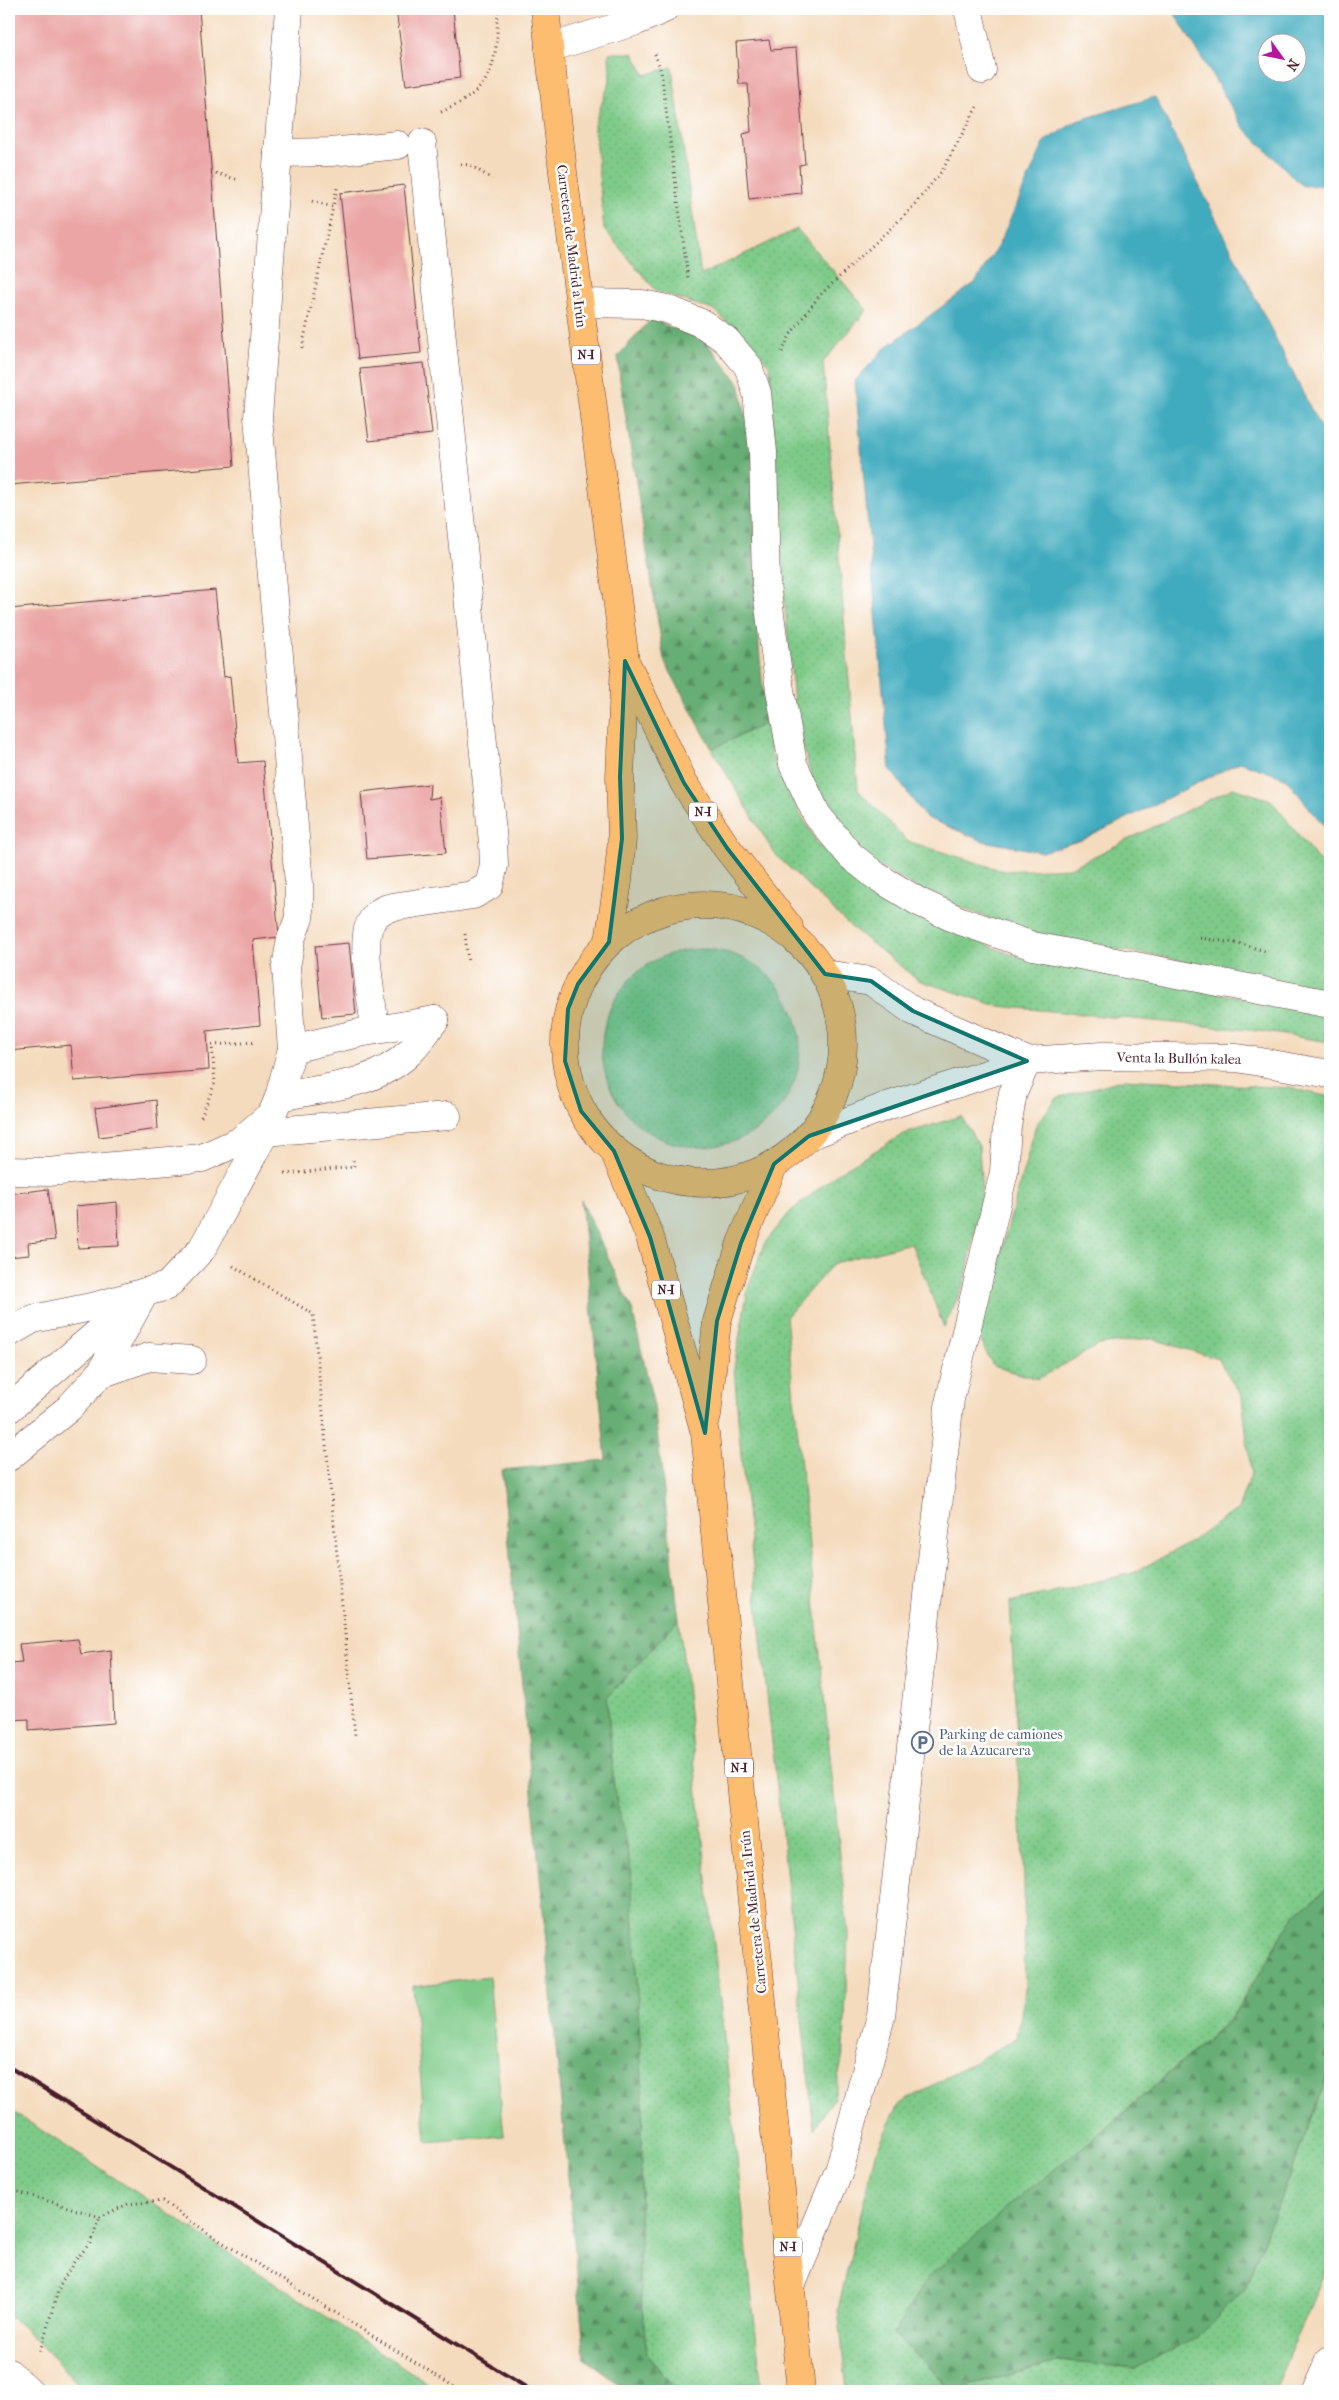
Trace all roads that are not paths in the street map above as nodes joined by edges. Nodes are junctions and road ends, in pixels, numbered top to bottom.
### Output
1 (289, 9) edge
2 (545, 9) edge
3 (968, 9) edge
4 (654, 13) edge
5 (549, 48) junction
6 (982, 70) road end
7 (278, 153) junction
8 (580, 303) junction
9 (625, 661) junction
10 (609, 942) junction
11 (805, 948) junction
12 (825, 974) junction
13 (1330, 1004) edge
14 (375, 1030) junction
15 (292, 1049) junction
16 (1027, 1061) junction
17 (1330, 1074) edge
18 (272, 1114) junction
19 (447, 1116) dead end
20 (809, 1136) junction
21 (614, 1151) junction
22 (774, 1164) junction
23 (9, 1171) edge
24 (145, 1292) junction
25 (9, 1333) edge
26 (192, 1360) dead end
27 (100, 1374) junction
28 (9, 1409) edge
29 (705, 1433) junction
30 (9, 1457) edge
31 (791, 2286) junction
32 (1330, 2360) edge
33 (9, 2373) edge
34 (29, 2391) edge
35 (801, 2391) edge
36 (1316, 2391) edge

1 - 7 street
2 - 5 highway, Carretera de Madrid a Irún / N-I
3 - 6 street
4 - 5 street
5 - 8 highway, Carretera de Madrid a Irún / N-I
7 - 14 street
7 - 15 street
8 - 9 highway, Carretera de Madrid a Irún / N-I
8 - 13 street
9 - 10 highway, N-I
9 - 11 highway, N-I
10 - 11 highway
10 - 21 highway
11 - 12 highway
12 - 16 street
12 - 20 highway
14 - 15 street
14 - 18 street
15 - 18 street
16 - 17 street, Venta la Bullón kalea
16 - 20 street
16 - 31 street
18 - 19 street
18 - 23 street
18 - 24 street
20 - 22 highway
21 - 22 highway
21 - 29 highway, N-I
22 - 29 highway, N-I
24 - 25 street
24 - 27 street
24 - 28 street
26 - 27 street
27 - 30 street
29 - 31 highway, Carretera de Madrid a Irún / N-I
31 - 35 highway, Carretera de Madrid a Irún / N-I
32 - 36 street
33 - 34 street

